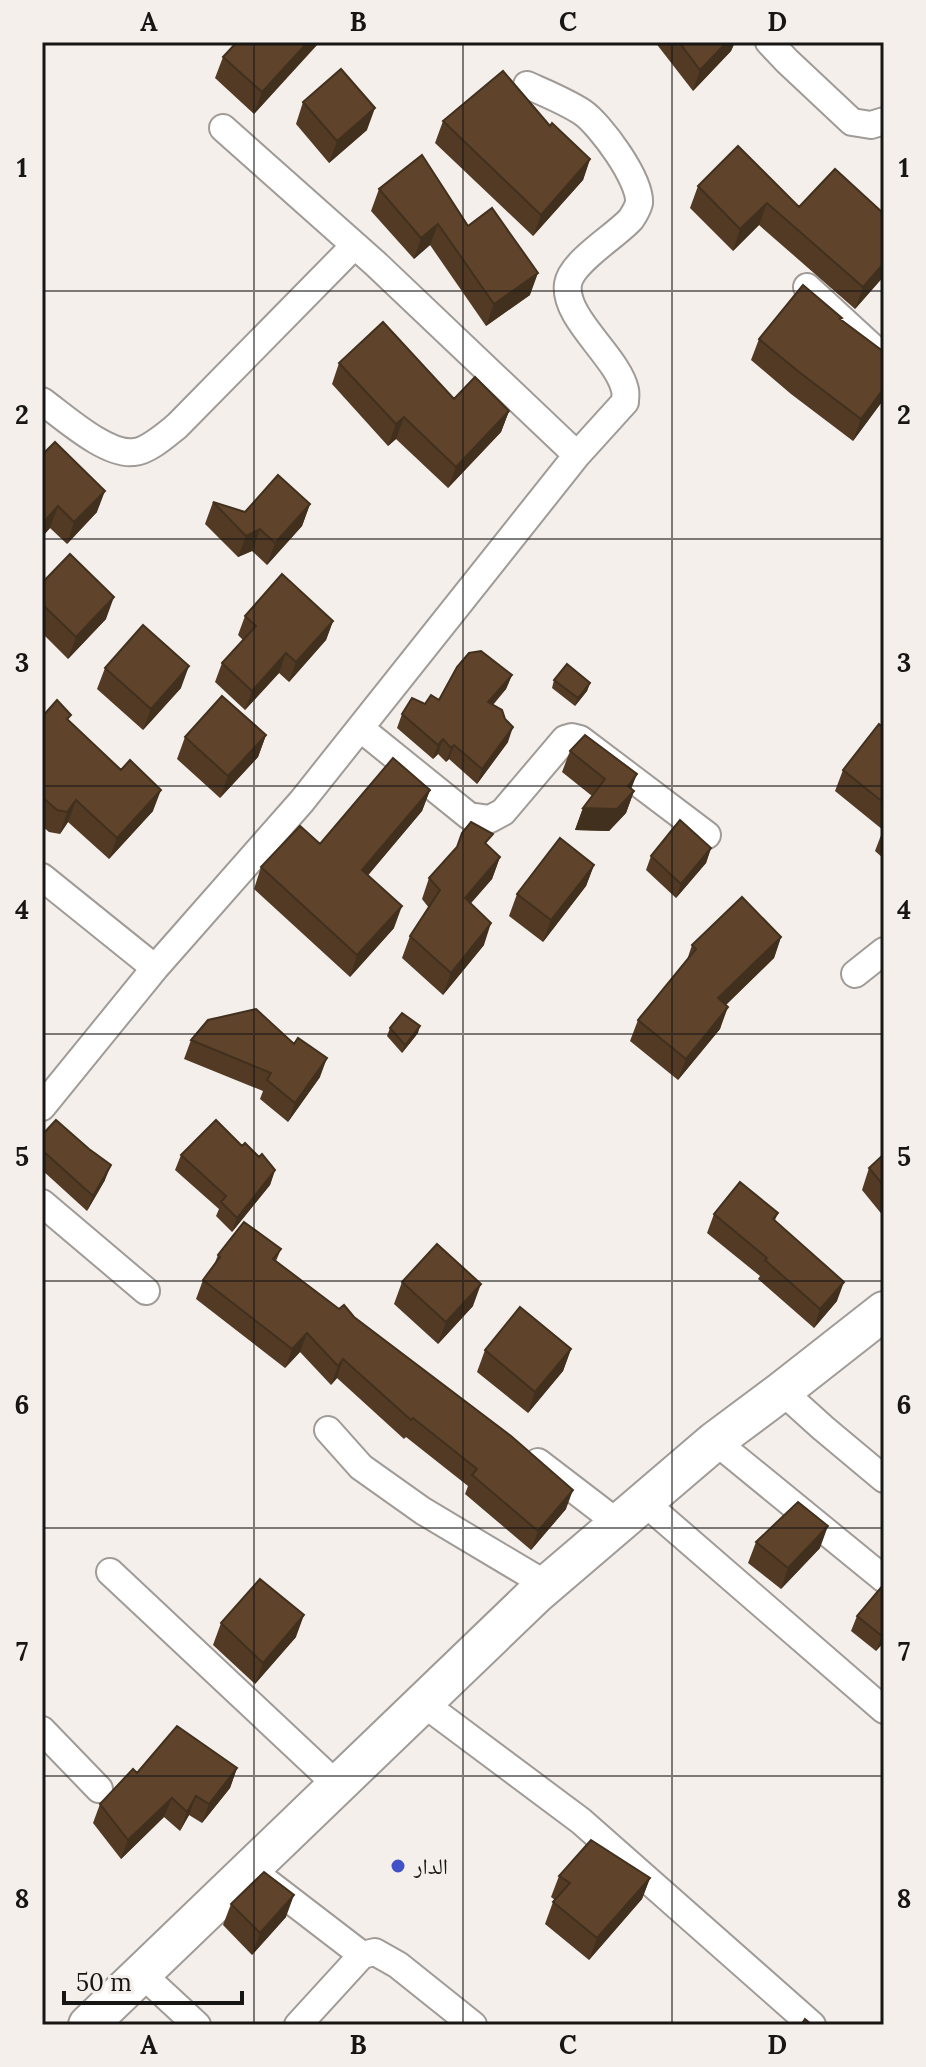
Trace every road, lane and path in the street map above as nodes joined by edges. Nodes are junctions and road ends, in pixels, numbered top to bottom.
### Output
1 (769, 42) edge
2 (527, 85) dead end
3 (884, 121) edge
4 (223, 128) dead end
5 (354, 246) junction
6 (807, 287) edge
7 (884, 358) edge
8 (42, 401) edge
9 (577, 455) junction
10 (360, 728) junction
11 (707, 835) dead end
12 (42, 877) edge
13 (884, 951) edge
14 (155, 968) junction
15 (855, 974) dead end
16 (42, 1107) edge
17 (42, 1203) edge
18 (146, 1291) dead end
19 (884, 1311) edge
20 (782, 1391) junction
21 (328, 1430) dead end
22 (715, 1441) junction
23 (524, 1451) edge
24 (884, 1479) edge
25 (631, 1513) junction
26 (110, 1572) dead end
27 (884, 1579) edge
28 (547, 1585) junction
29 (423, 1703) junction
30 (884, 1710) edge
31 (42, 1730) edge
32 (337, 1785) junction
33 (99, 1789) dead end
34 (250, 1869) junction
35 (362, 1955) junction
36 (142, 1974) junction
37 (88, 2025) edge
38 (197, 2025) edge
39 (298, 2025) edge
40 (473, 2025) edge
41 (812, 2025) edge

1 - 3 street
2 - 9 street
4 - 5 street
5 - 8 street
5 - 9 street
6 - 7 street
9 - 10 street
10 - 11 street
10 - 14 street
12 - 14 street
13 - 15 street
14 - 16 street
17 - 18 street
19 - 20 street
20 - 22 street
20 - 24 street
21 - 28 street
22 - 25 street
22 - 27 street
23 - 25 street
25 - 28 street
25 - 30 street
26 - 32 street
28 - 29 street
29 - 32 street
29 - 41 street
31 - 33 street
32 - 34 street
34 - 35 street
34 - 36 street
35 - 39 street
35 - 40 street
36 - 37 street
36 - 38 street

